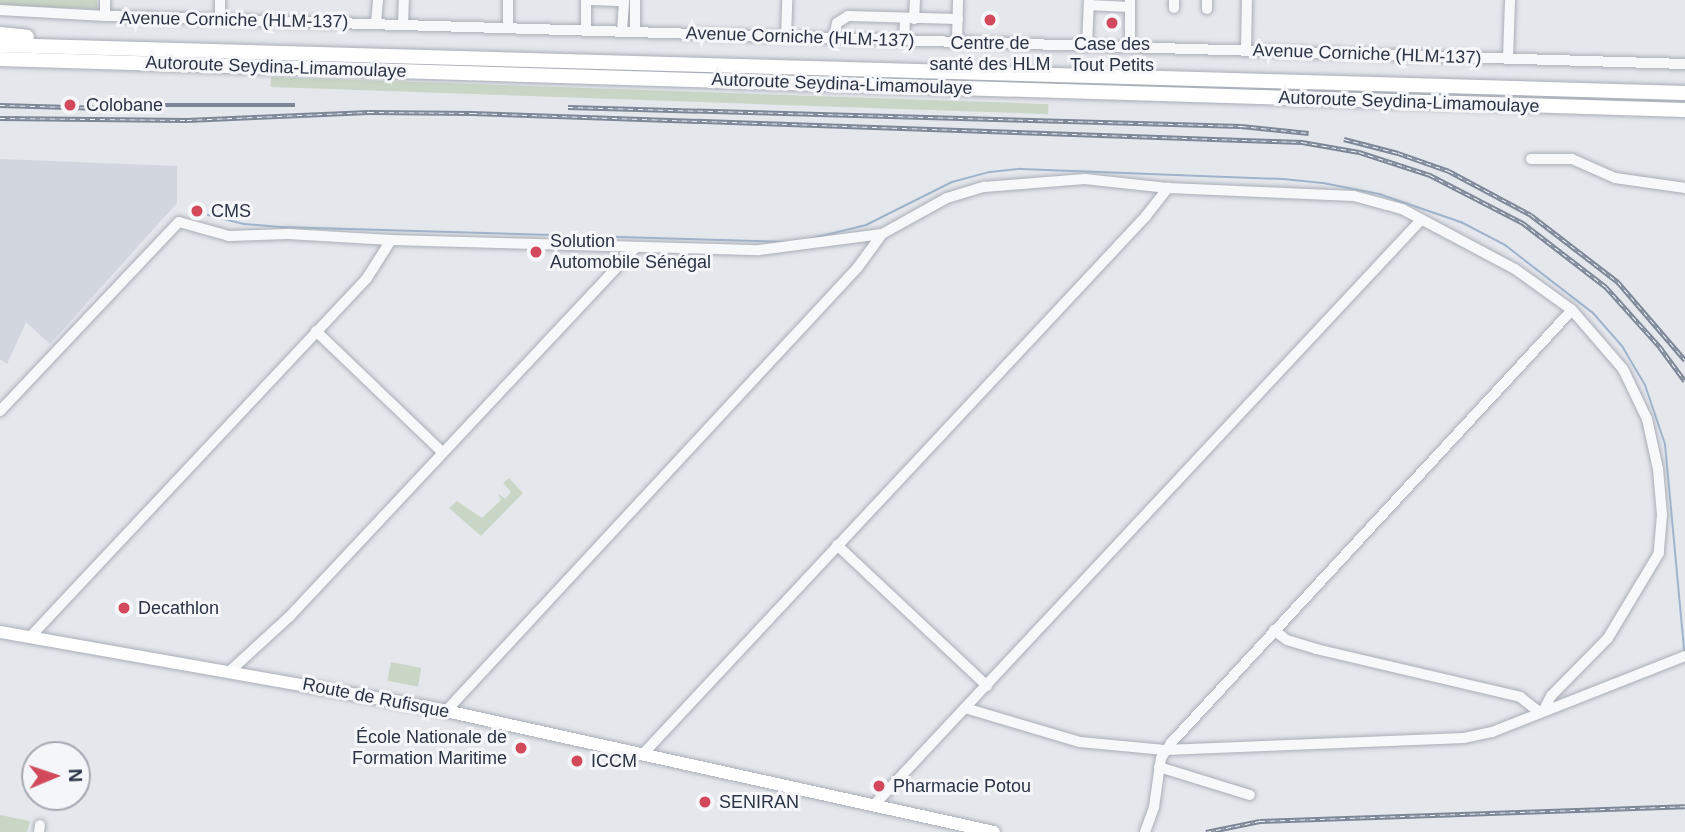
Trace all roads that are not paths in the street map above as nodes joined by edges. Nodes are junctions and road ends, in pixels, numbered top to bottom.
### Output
1 (106, 0) edge
2 (220, 0) edge
3 (378, 0) edge
4 (404, 0) edge
5 (508, 0) edge
6 (587, 0) edge
7 (635, 0) edge
8 (787, 0) edge
9 (915, 0) edge
10 (958, 0) edge
11 (1247, 0) edge
12 (1510, 0) edge
13 (624, 1) edge
14 (1089, 3) edge
15 (1130, 3) edge
16 (0, 10) edge
17 (105, 16) junction
18 (910, 19) junction
19 (958, 19) junction
20 (220, 20) junction
21 (376, 23) junction
22 (403, 24) junction
23 (508, 27) junction
24 (586, 30) junction
25 (622, 31) junction
26 (635, 31) junction
27 (0, 34) edge
28 (786, 37) junction
29 (834, 38) junction
30 (904, 40) junction
31 (957, 42) junction
32 (0, 45) edge
33 (1087, 46) junction
34 (1130, 47) junction
35 (175, 48) junction
36 (1246, 50) junction
37 (1508, 58) junction
38 (0, 59) edge
39 (69, 61) junction
40 (1685, 64) edge
41 (0, 69) edge
42 (1685, 93) edge
43 (1685, 110) edge
44 (1531, 159) dead end
45 (1168, 188) junction
46 (1685, 188) edge
47 (1422, 220) junction
48 (882, 234) junction
49 (391, 240) junction
50 (636, 247) junction
51 (1572, 310) junction
52 (316, 331) junction
53 (0, 411) edge
54 (442, 452) junction
55 (837, 545) junction
56 (1274, 630) junction
57 (0, 632) edge
58 (30, 637) junction
59 (1682, 657) edge
60 (230, 671) junction
61 (987, 686) junction
62 (965, 708) junction
63 (446, 711) junction
64 (1541, 711) junction
65 (1165, 750) junction
66 (642, 755) junction
67 (1159, 767) junction
68 (1250, 796) dead end
69 (875, 804) junction
70 (995, 832) edge
71 (1145, 832) edge

1 - 17 street
2 - 20 street
3 - 21 street
4 - 22 street
5 - 23 street
6 - 13 street
6 - 24 street
7 - 26 street
8 - 28 street
9 - 18 street
10 - 19 street
11 - 36 street
12 - 37 street
13 - 25 street
14 - 15 street
14 - 33 street
15 - 34 street
16 - 17 street, Avenue Corniche (HLM-137)
17 - 20 street, Avenue Corniche (HLM-137)
18 - 19 street
18 - 29 street
18 - 30 street
19 - 31 street
20 - 21 street, Avenue Corniche (HLM-137)
21 - 22 street, Avenue Corniche (HLM-137)
22 - 23 street, Avenue Corniche (HLM-137)
23 - 24 street, Avenue Corniche (HLM-137)
24 - 25 street, Avenue Corniche (HLM-137)
25 - 26 street, Avenue Corniche (HLM-137)
26 - 28 street, Avenue Corniche (HLM-137)
27 - 35 highway
28 - 29 street, Avenue Corniche (HLM-137)
29 - 30 street, Avenue Corniche (HLM-137)
30 - 31 street, Avenue Corniche (HLM-137)
31 - 33 street, Avenue Corniche (HLM-137)
32 - 35 highway, Autoroute Seydina-Limamoulaye
33 - 34 street, Avenue Corniche (HLM-137)
34 - 36 street, Avenue Corniche (HLM-137)
35 - 42 highway, Autoroute Seydina-Limamoulaye
36 - 37 street, Avenue Corniche (HLM-137)
37 - 40 street, Avenue Corniche (HLM-137)
38 - 39 highway, Autoroute Seydina-Limamoulaye
39 - 41 highway
39 - 43 highway, Autoroute Seydina-Limamoulaye
44 - 46 street
45 - 47 street
45 - 48 street
45 - 55 street
47 - 51 street
47 - 61 street
48 - 50 street
48 - 63 street
49 - 50 street
49 - 52 street
49 - 53 street
50 - 54 street
51 - 56 street
51 - 64 street
52 - 54 street
52 - 58 street
54 - 60 street
55 - 61 street
55 - 66 street
56 - 64 street
56 - 65 street
57 - 58 main road, Route de Rufisque
58 - 60 main road, Route de Rufisque
59 - 64 street
60 - 63 main road, Route de Rufisque
61 - 62 street
62 - 65 street
62 - 69 street
63 - 66 main road, Route de Rufisque
64 - 65 street
65 - 67 street
66 - 69 main road, Route de Rufisque
67 - 68 street
67 - 71 street
69 - 70 main road, Route de Rufisque

